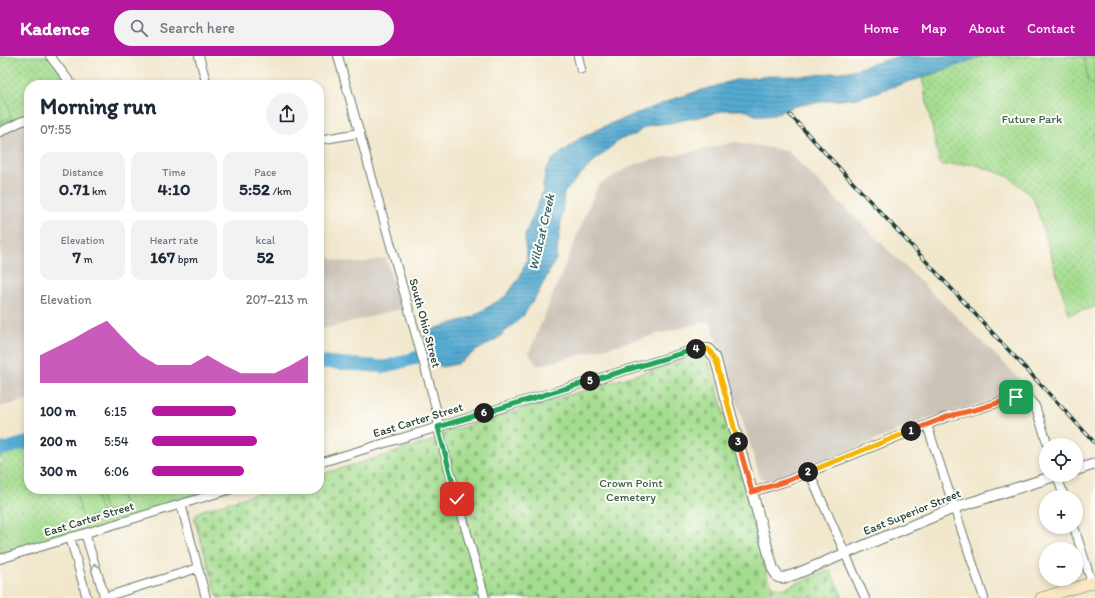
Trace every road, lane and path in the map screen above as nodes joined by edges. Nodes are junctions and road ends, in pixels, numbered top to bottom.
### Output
1 (50, 56) edge
2 (199, 56) edge
3 (338, 56) edge
4 (578, 56) edge
5 (581, 69) dead end
6 (68, 80) edge
7 (206, 80) edge
8 (24, 120) edge
9 (0, 132) edge
10 (360, 133) junction
11 (324, 139) edge
12 (708, 349) joint
13 (927, 424) junction
14 (438, 427) junction
15 (1046, 438) edge
16 (324, 461) edge
17 (1095, 464) edge
18 (1083, 468) edge
19 (809, 472) junction
20 (1039, 481) edge
21 (752, 492) junction
22 (214, 494) edge
23 (181, 504) junction
24 (954, 508) junction
25 (85, 533) junction
26 (1076, 534) edge
27 (70, 538) junction
28 (845, 553) junction
29 (0, 559) edge
30 (198, 568) junction
31 (1093, 582) edge
32 (87, 598) edge
33 (104, 598) edge
34 (206, 598) edge
35 (485, 598) edge
36 (865, 598) edge
37 (984, 598) edge
38 (1041, 598) edge

1 - 6 street
2 - 7 street
3 - 10 street, South Ohio Street
4 - 5 street
8 - 9 street
10 - 11 street
10 - 14 street, South Ohio Street
12 - 14 street, East Carter Street
12 - 21 street
13 - 15 street
13 - 19 street
13 - 24 street
14 - 16 street, East Carter Street
14 - 35 street, South Ohio Street
17 - 18 street
19 - 21 street
19 - 28 street
20 - 24 street, East Superior Street
21 - 28 street, East Superior Street
22 - 23 street, East Carter Street
23 - 25 street, East Carter Street
23 - 30 street
24 - 28 street, East Superior Street
24 - 37 street
25 - 27 street, East Carter Street
33 -> 25 street
26 - 31 street
27 - 29 street, East Carter Street
27 - 32 street
28 - 36 street
30 - 33 street
30 - 34 street
31 - 38 main road

